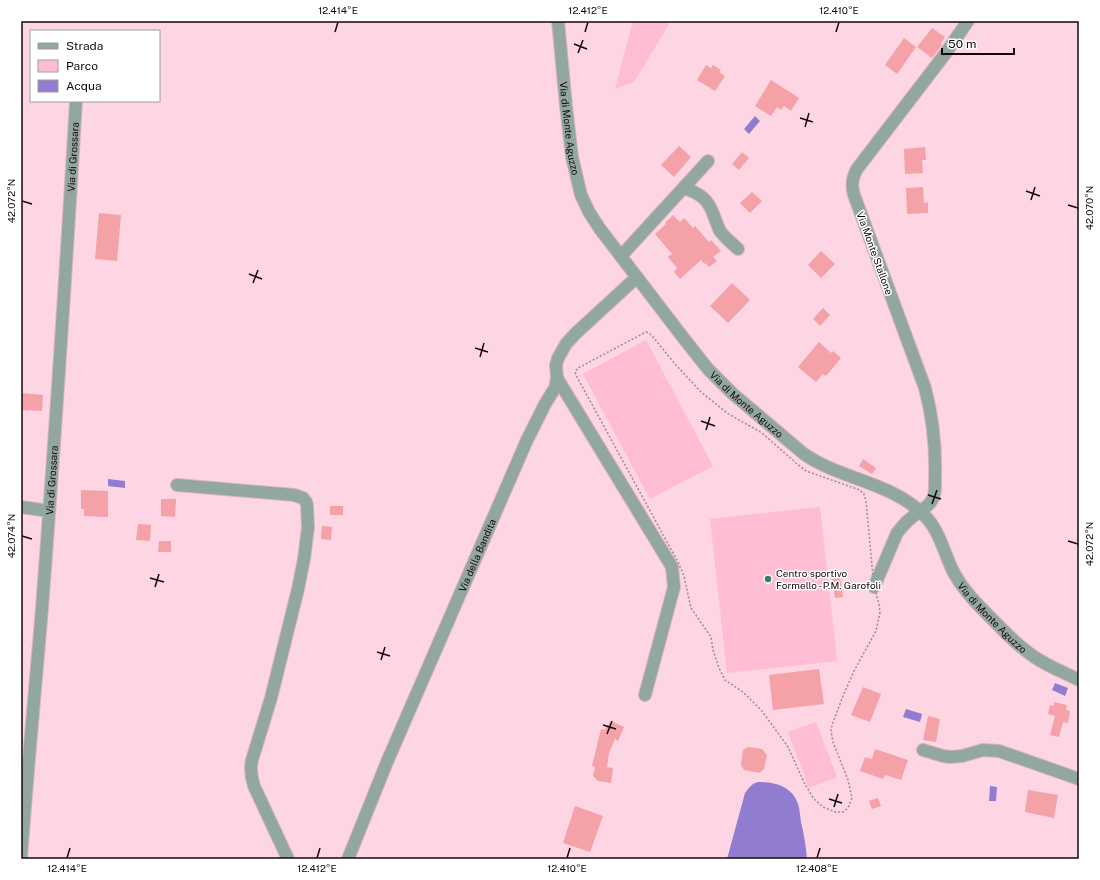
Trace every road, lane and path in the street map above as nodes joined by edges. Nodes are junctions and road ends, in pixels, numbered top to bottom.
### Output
1 (558, 21) edge
2 (968, 21) edge
3 (76, 102) edge
4 (708, 162) dead end
5 (684, 188) junction
6 (738, 249) dead end
7 (621, 256) junction
8 (637, 277) junction
9 (557, 378) junction
10 (177, 485) dead end
11 (21, 507) edge
12 (49, 511) junction
13 (920, 511) junction
14 (874, 587) junction
15 (1079, 680) edge
16 (645, 695) dead end
17 (923, 750) dead end
18 (1079, 778) edge
19 (21, 859) edge
20 (288, 859) edge
21 (348, 859) edge

1 - 7 street, Via di Monte Aguzzo
2 - 13 street, Via Monte Stallone
3 - 12 street, Via di Grossara
4 - 5 street
5 - 6 street
5 - 7 street
7 - 8 street, Via di Monte Aguzzo
8 - 9 street, Via della Bandita
8 - 13 street, Via di Monte Aguzzo
9 - 16 street
9 - 21 street, Via della Bandita
10 - 20 street
11 - 12 street
12 - 19 street, Via di Grossara
13 - 14 street
13 - 15 street, Via di Monte Aguzzo
14 - 14 path
17 - 18 street

